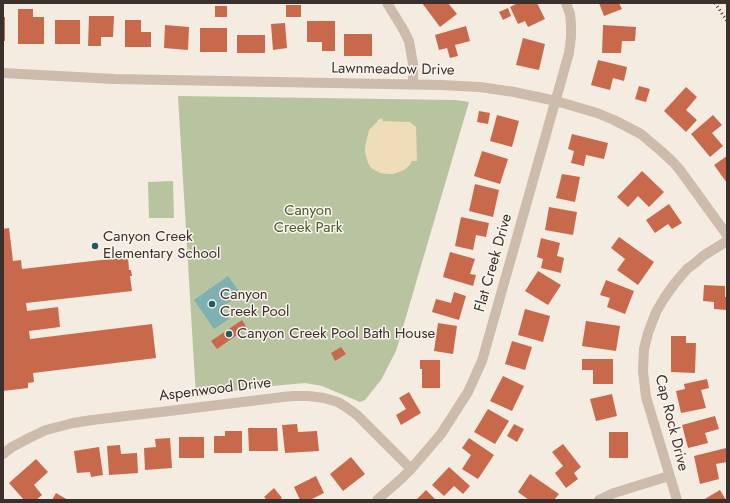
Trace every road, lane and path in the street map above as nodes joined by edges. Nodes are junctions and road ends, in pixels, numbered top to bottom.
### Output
1 (387, 3) edge
2 (566, 3) edge
3 (3, 73) edge
4 (413, 84) junction
5 (556, 101) junction
6 (727, 235) edge
7 (727, 241) edge
8 (3, 454) edge
9 (411, 469) junction
10 (669, 476) junction
11 (377, 500) edge
12 (599, 500) edge
13 (677, 500) edge

1 - 4 street
2 - 5 street, Flat Creek Drive
3 - 4 street, Lawnmeadow Drive
4 - 5 street, Lawnmeadow Drive
5 - 6 street, Lawnmeadow Drive
5 - 9 street, Flat Creek Drive
7 - 10 street, Cap Rock Drive
8 - 9 street, Aspenwood Drive
9 - 11 street, Flat Creek Drive
10 - 12 street
10 - 13 street, Cap Rock Drive

